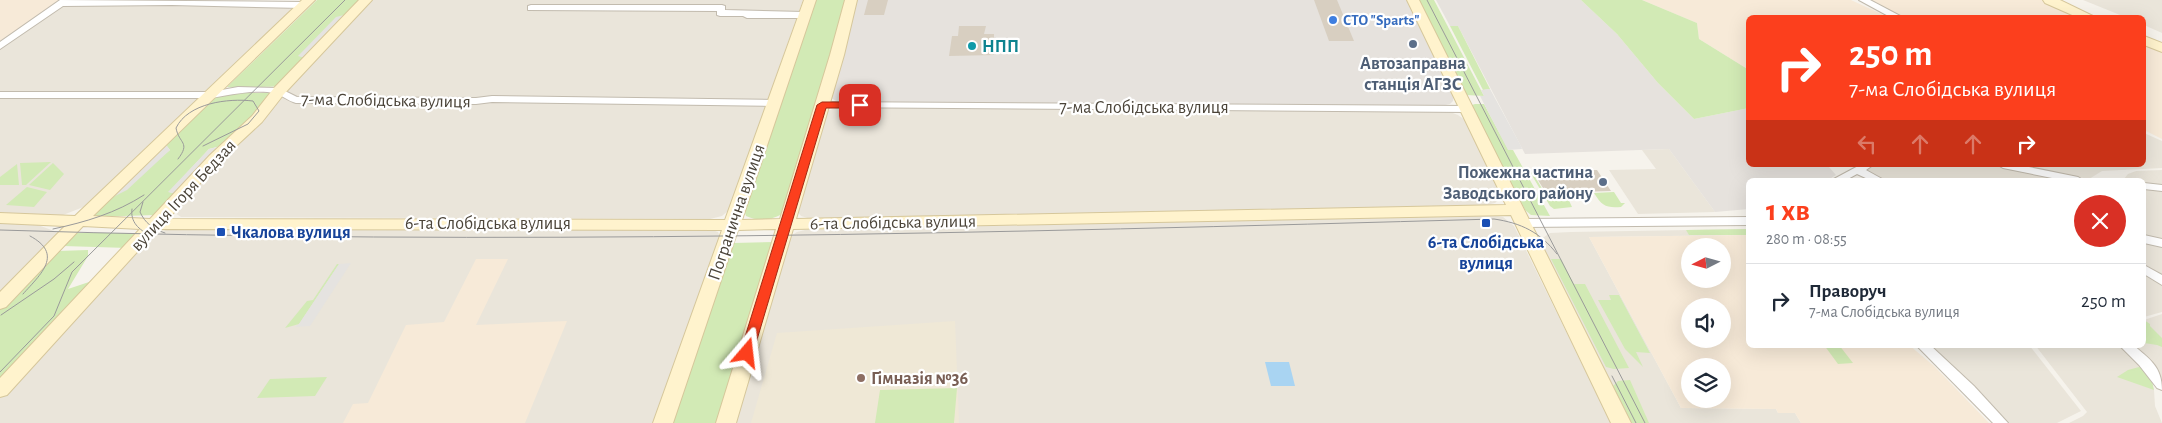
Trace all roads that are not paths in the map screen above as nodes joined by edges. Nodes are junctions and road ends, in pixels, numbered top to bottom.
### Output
1 (366, 0) edge
2 (850, 0) edge
3 (1413, 0) edge
4 (1863, 0) edge
5 (2049, 0) edge
6 (65, 1) edge
7 (174, 1) edge
8 (306, 3) edge
9 (807, 7) edge
10 (531, 8) dead end
11 (1894, 15) edge
12 (2084, 15) edge
13 (2146, 41) edge
14 (0, 46) edge
15 (2162, 48) edge
16 (279, 91) junction
17 (0, 95) edge
18 (211, 95) junction
19 (774, 103) junction
20 (822, 105) junction
21 (1467, 109) junction
22 (1864, 167) edge
23 (2012, 167) edge
24 (1857, 170) junction
25 (1841, 178) edge
26 (1875, 178) edge
27 (2068, 178) edge
28 (2146, 186) edge
29 (2162, 188) edge
30 (1519, 216) junction
31 (0, 218) edge
32 (1746, 220) edge
33 (78, 222) junction
34 (155, 224) junction
35 (786, 224) junction
36 (732, 225) junction
37 (2146, 239) edge
38 (2162, 243) edge
39 (2146, 270) edge
40 (2162, 280) edge
41 (0, 303) edge
42 (1925, 348) edge
43 (2128, 348) edge
44 (2162, 385) edge
45 (0, 390) edge
46 (663, 423) edge
47 (726, 423) edge
48 (1620, 423) edge
49 (2001, 423) edge

1 - 16 street, вулиця Ігоря Бедзая
2 - 20 street
3 - 21 street
4 - 11 street
5 - 12 street
6 - 7 street
6 - 14 street
7 - 8 street
8 - 18 street
9 - 10 street
9 - 19 street, Погранична вулиця
13 - 15 street
16 - 18 street, 7-ма Слобідська вулиця
16 - 19 street, 7-ма Слобідська вулиця
16 - 34 street, вулиця Ігоря Бедзая
17 - 18 street, 7-ма Слобідська вулиця
18 - 33 street
19 - 36 street, Погранична вулиця
20 - 21 street, 7-ма Слобідська вулиця
20 - 35 street
21 - 30 street
22 - 24 street
23 - 27 street
24 - 25 street
24 - 26 street
28 - 29 street
30 - 32 street, 6-та Слобідська вулиця
30 - 35 street, 6-та Слобідська вулиця
30 - 48 street
31 - 33 street, 6-та Слобідська вулиця
33 - 34 street, 6-та Слобідська вулиця
33 - 41 street
34 - 36 street, 6-та Слобідська вулиця
34 - 45 street, вулиця Ігоря Бедзая
35 - 36 street, 6-та Слобідська вулиця
35 - 47 street
36 - 46 street, Погранична вулиця
37 - 38 street
39 - 40 street
42 - 49 street
43 - 44 street

